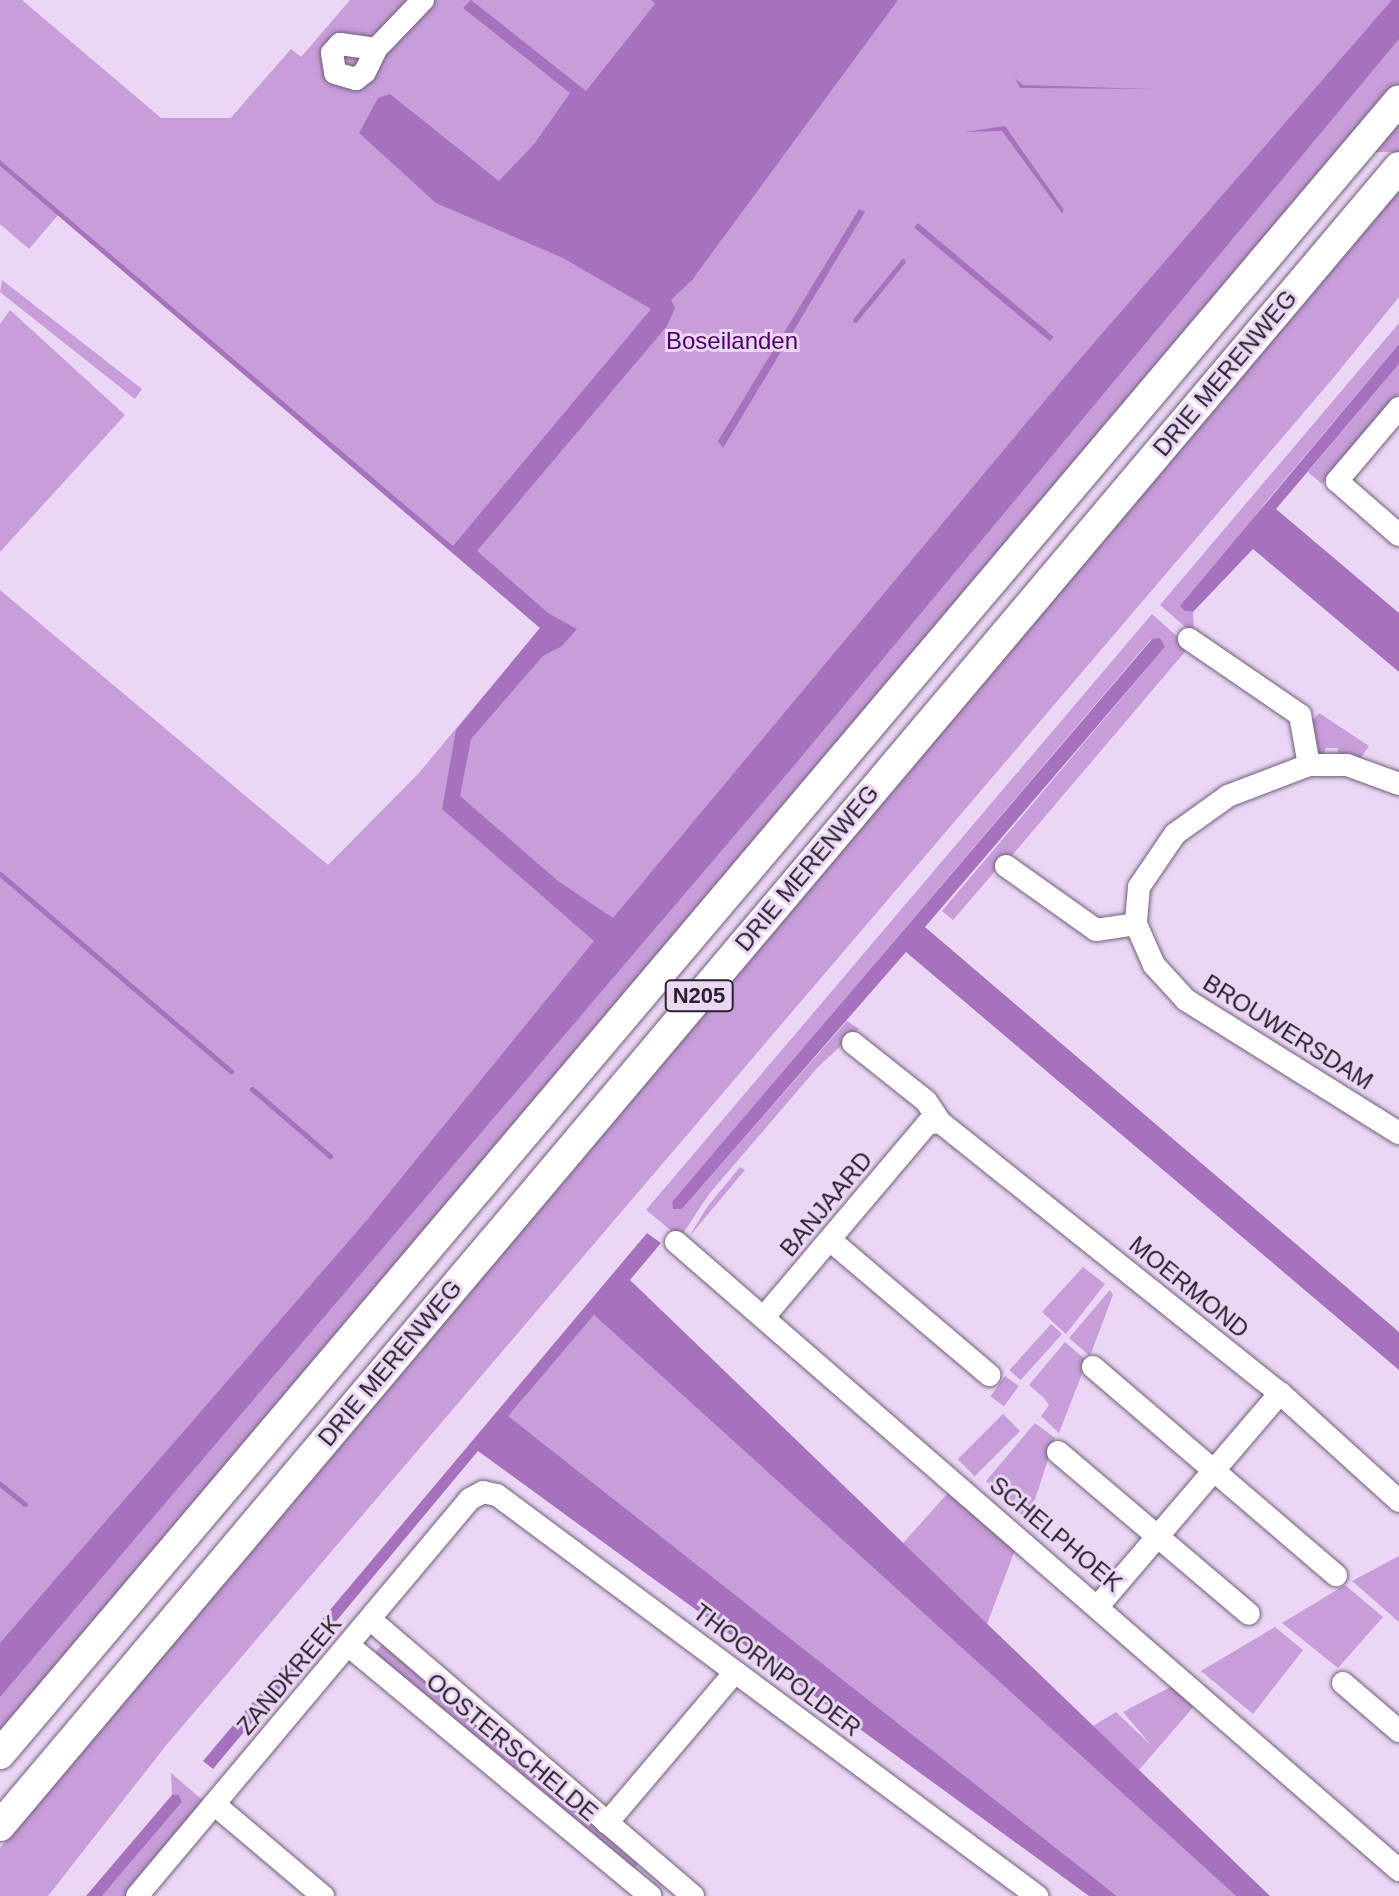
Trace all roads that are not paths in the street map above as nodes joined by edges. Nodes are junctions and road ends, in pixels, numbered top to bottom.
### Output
1 (423, 0) edge
2 (376, 49) dead end
3 (1399, 100) edge
4 (1399, 167) edge
5 (1399, 408) edge
6 (1399, 535) edge
7 (1189, 639) dead end
8 (1309, 765) junction
9 (1399, 784) edge
10 (1006, 866) dead end
11 (1136, 924) junction
12 (853, 1043) dead end
13 (933, 1123) junction
14 (1399, 1133) edge
15 (830, 1240) junction
16 (676, 1242) dead end
17 (764, 1317) junction
18 (1093, 1367) dead end
19 (989, 1375) dead end
20 (1280, 1393) junction
21 (1058, 1452) dead end
22 (1212, 1473) junction
23 (483, 1492) joint
24 (1399, 1501) edge
25 (1157, 1538) junction
26 (1336, 1575) dead end
27 (1099, 1605) junction
28 (1249, 1614) dead end
29 (371, 1620) junction
30 (348, 1645) junction
31 (735, 1672) junction
32 (1343, 1683) dead end
33 (1399, 1731) edge
34 (0, 1754) edge
35 (214, 1804) junction
36 (607, 1823) junction
37 (0, 1826) edge
38 (662, 1870) junction
39 (1399, 1870) edge
40 (646, 1893) edge
41 (137, 1896) edge
42 (323, 1896) edge
43 (693, 1896) edge
44 (1037, 1896) edge

1 - 2 street
3 - 34 highway, DRIE MERENWEG / N205
4 - 37 highway, DRIE MERENWEG / N205
5 - 6 street
7 - 8 street
8 - 9 street
8 - 11 street
10 - 11 street
11 - 14 street, BROUWERSDAM
12 - 13 street, MOERMOND
13 - 15 street, BANJAARD
13 - 20 street, MOERMOND
15 - 17 street, BANJAARD
15 - 19 street
16 - 17 street, SCHELPHOEK
17 - 27 street, SCHELPHOEK
18 - 22 street
20 - 22 street
20 - 24 street, MOERMOND
21 - 25 street
22 - 25 street
22 - 26 street
23 - 29 street, ZANDKREEK
23 - 31 street, THOORNPOLDER
25 - 27 street
25 - 28 street
27 - 39 street, SCHELPHOEK
29 - 30 street, ZANDKREEK
29 - 36 street, OOSTERSCHELDE
30 - 35 street, ZANDKREEK
30 - 40 street, OOSTERSCHELDE
31 - 36 street, OOSTERSCHELDE
31 - 44 street, THOORNPOLDER
32 - 33 street
35 - 41 street, ZANDKREEK
35 - 42 street
36 - 38 street, OOSTERSCHELDE
38 - 40 street, OOSTERSCHELDE
38 - 43 street, OOSTERSCHELDE

